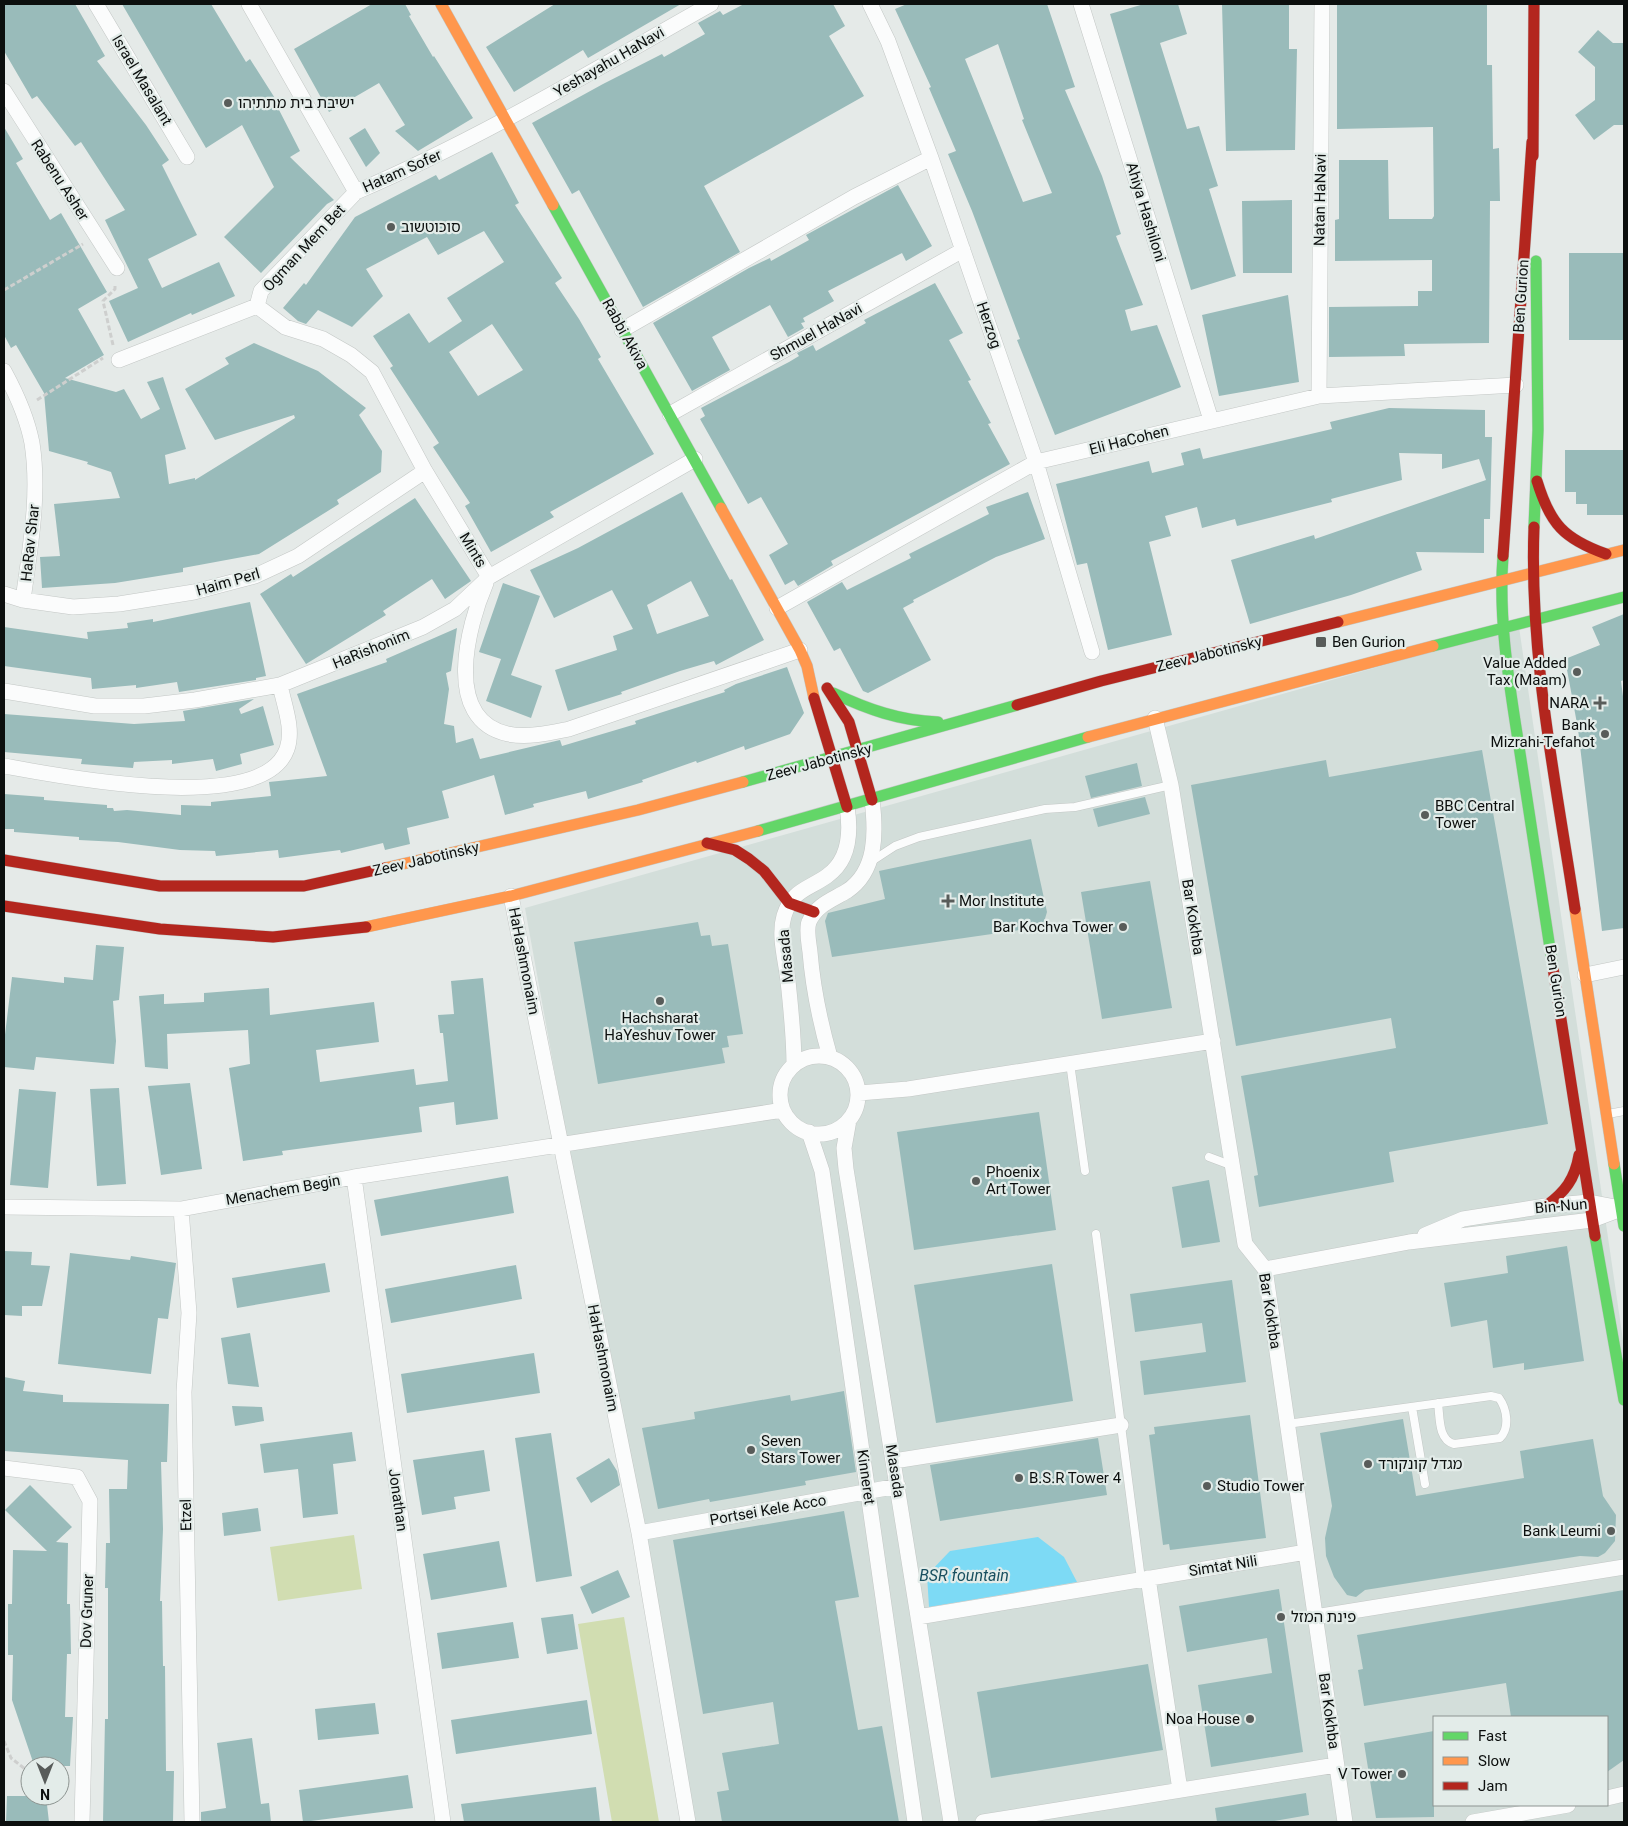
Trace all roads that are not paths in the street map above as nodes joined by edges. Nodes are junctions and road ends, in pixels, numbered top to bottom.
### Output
1 (96, 4) edge
2 (249, 4) edge
3 (441, 4) edge
4 (711, 4) edge
5 (870, 4) edge
6 (1081, 4) edge
7 (1322, 4) edge
8 (1534, 4) edge
9 (4, 91) edge
10 (507, 120) junction
11 (1532, 142) junction
12 (187, 157) dead end
13 (931, 158) junction
14 (356, 192) junction
15 (963, 250) junction
16 (117, 268) road end
17 (257, 306) junction
18 (622, 330) junction
19 (113, 356) road end
20 (4, 371) edge
21 (1516, 385) junction
22 (1318, 396) junction
23 (670, 414) junction
24 (1211, 420) junction
25 (695, 459) junction
26 (1036, 462) junction
27 (425, 471) junction
28 (1537, 481) junction
29 (1624, 550) edge
30 (1606, 554) junction
31 (1532, 572) junction
32 (489, 577) junction
33 (1501, 580) junction
34 (4, 594) edge
35 (1624, 597) edge
36 (23, 600) junction
37 (777, 608) junction
38 (1536, 621) junction
39 (1503, 628) junction
40 (800, 650) junction
41 (1092, 652) dead end
42 (807, 666) junction
43 (280, 685) junction
44 (4, 691) edge
45 (833, 693) junction
46 (1155, 718) junction
47 (963, 722) junction
48 (859, 752) junction
49 (833, 758) junction
50 (4, 766) edge
51 (1172, 785) junction
52 (872, 800) junction
53 (847, 807) junction
54 (708, 843) junction
55 (4, 860) edge
56 (870, 862) junction
57 (511, 896) junction
58 (789, 903) junction
59 (4, 906) edge
60 (814, 912) junction
61 (1624, 967) edge
62 (1585, 975) junction
63 (1213, 1041) junction
64 (830, 1057) junction
65 (1070, 1063) junction
66 (794, 1065) junction
67 (859, 1093) junction
68 (783, 1110) junction
69 (1624, 1111) edge
70 (1606, 1114) junction
71 (849, 1120) junction
72 (809, 1132) junction
73 (1581, 1143) junction
74 (560, 1144) junction
75 (1209, 1157) dead end
76 (1233, 1166) junction
77 (1085, 1171) dead end
78 (354, 1178) junction
79 (1589, 1202) junction
80 (1546, 1206) junction
81 (4, 1207) edge
82 (1623, 1208) edge
83 (181, 1209) junction
84 (1592, 1220) junction
85 (1624, 1226) edge
86 (1096, 1234) dead end
87 (1409, 1242) junction
88 (1265, 1269) junction
89 (1624, 1400) edge
90 (1438, 1403) junction
91 (1412, 1407) junction
92 (1287, 1424) junction
93 (1121, 1425) junction
94 (894, 1461) junction
95 (4, 1468) edge
96 (1425, 1484) dead end
97 (898, 1486) junction
98 (868, 1492) junction
99 (639, 1533) junction
100 (1306, 1552) junction
101 (1624, 1567) edge
102 (1144, 1578) junction
103 (918, 1617) junction
104 (1315, 1617) junction
105 (1336, 1765) junction
106 (1180, 1790) junction
107 (1624, 1794) edge
108 (1608, 1798) edge
109 (1562, 1806) edge
110 (82, 1822) edge
111 (192, 1822) edge
112 (443, 1822) edge
113 (688, 1822) edge
114 (915, 1822) edge
115 (951, 1822) edge
116 (983, 1822) edge
117 (1344, 1822) edge
118 (1473, 1822) edge

1 - 12 street, Israel Masalant
2 - 14 street, Hatam Sofer
3 - 10 main road, Rabbi Akiva
4 - 10 street, Yeshayahu HaNavi
5 - 13 street, Herzog
6 - 24 street, Ahiya Hashiloni
7 - 22 street, Natan HaNavi
8 - 11 main road, Ben Gurion
9 - 16 street, Rabenu Asher
10 - 14 street, Hatam Sofer
10 - 18 main road, Rabbi Akiva
11 - 21 main road, Ben Gurion
11 - 28 main road, Ben Gurion
13 - 15 street, Herzog
13 - 18 street
14 - 17 street, Ogman Mem Bet
15 - 23 street, Shmuel HaNavi
15 - 26 street, Herzog
17 - 19 street
17 - 27 street, Mints
18 - 23 main road, Rabbi Akiva
20 - 36 street, HaRav Shar
21 - 22 street, Eli HaCohen
21 - 33 main road, Ben Gurion
22 - 24 street, Eli HaCohen
23 - 25 main road, Rabbi Akiva
24 - 26 street, Eli HaCohen
25 - 32 street, HaRishonim
25 - 37 main road, Rabbi Akiva
26 - 37 street, Eli HaCohen
26 - 41 street, Herzog
27 - 32 street, Mints
27 - 36 street, Haim Perl
28 - 30 main road
28 - 31 main road, Ben Gurion
29 - 30 main road, Zeev Jabotinsky
30 - 31 main road, Zeev Jabotinsky
31 - 33 main road, Zeev Jabotinsky
31 - 38 main road, Ben Gurion
32 - 40 street, Mints
32 - 43 street, HaRishonim
33 - 39 main road, Ben Gurion
33 - 47 main road, Zeev Jabotinsky
34 - 36 street, Haim Perl
35 - 38 main road
37 - 40 main road, Rabbi Akiva
38 - 39 main road
38 - 62 main road, Ben Gurion
39 - 46 main road
39 - 73 main road, Ben Gurion
40 - 42 main road, Rabbi Akiva
42 - 45 main road, Rabbi Akiva
42 - 49 main road, Rabbi Akiva
43 - 44 street, HaRishonim
43 - 50 street
45 - 47 main road
45 - 48 main road, Rabbi Akiva
46 - 51 street, Bar Kokhba
46 - 52 main road
47 - 48 main road, Zeev Jabotinsky
48 - 49 main road, Zeev Jabotinsky
48 - 52 main road, Rabbi Akiva
49 - 53 main road
49 - 55 main road, Zeev Jabotinsky
51 - 56 lane
51 - 63 street, Bar Kokhba
52 - 53 main road
52 - 56 street
53 - 54 main road
53 - 58 street
54 - 57 main road
54 - 58 main road
56 - 60 street
57 - 59 main road
57 - 74 street, HaHashmonaim
58 - 60 main road
58 - 66 street, Masada
60 - 64 street, Masada
61 - 62 street
62 - 70 main road, Ben Gurion
63 - 65 street
63 - 76 street, Bar Kokhba
64 - 66 street
64 - 67 street
65 - 67 street
65 - 77 lane
66 - 68 street
67 - 71 street
68 - 72 street
68 - 74 street, Menachem Begin
69 - 70 lane
70 - 82 main road, Ben Gurion
71 - 72 street
71 - 94 street, Masada
72 - 98 street, Kinneret
73 - 79 main road, Ben Gurion
73 - 80 main road
74 - 78 street, Menachem Begin
74 - 99 street, HaHashmonaim
75 - 76 lane
76 - 88 street, Bar Kokhba
78 - 83 street, Menachem Begin
78 - 112 street, Jonathan
79 - 80 street, Bin-Nun
79 - 82 street, Bin-Nun
79 - 84 main road, Ben Gurion
80 - 87 street, Bin-Nun
81 - 83 street, Menachem Begin
82 - 84 street, Bin-Nun
82 - 85 main road, Ben Gurion
83 - 111 street, Etzel
84 - 87 street, Bin-Nun
84 - 89 main road, Ben Gurion
86 - 93 lane
87 - 88 street, Bin-Nun
88 - 92 street, Bar Kokhba
90 - 90 lane
90 - 91 lane
91 - 92 lane
91 - 96 lane
92 - 100 street, Bar Kokhba
93 - 94 street
93 - 102 lane
94 - 97 street, Masada
95 - 110 street, Dov Gruner
97 - 98 street, Portsei Kele Acco
97 - 103 street, Masada
98 - 99 street, Portsei Kele Acco
98 - 114 street, Kinneret
99 - 113 street, HaHashmonaim
100 - 102 street, Simtat Nili
100 - 104 street, Bar Kokhba
101 - 104 street
102 - 103 street, Simtat Nili
102 - 106 street
103 - 115 street, Masada
104 - 105 street, Bar Kokhba
105 - 106 street
105 - 117 street, Bar Kokhba
106 - 116 street
107 - 108 street
109 - 118 street

